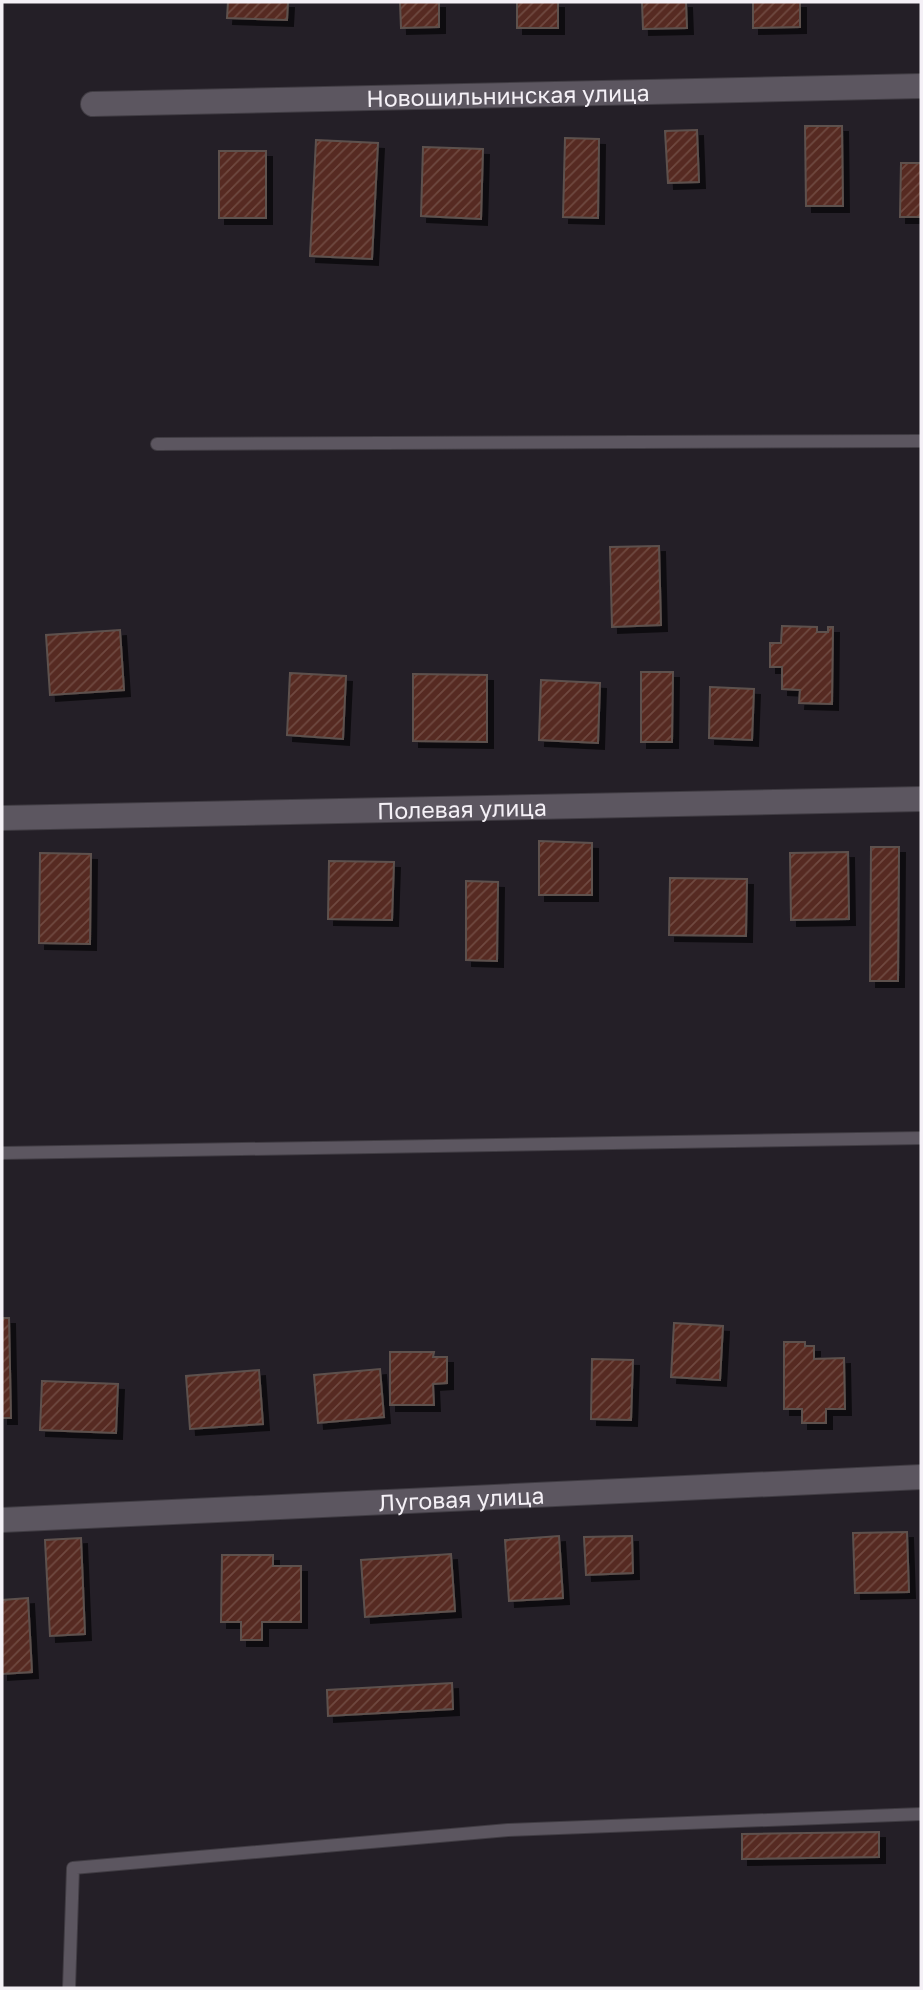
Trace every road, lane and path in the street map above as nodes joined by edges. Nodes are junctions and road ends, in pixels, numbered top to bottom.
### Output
1 (921, 86) edge
2 (93, 104) dead end
3 (921, 441) edge
4 (157, 444) dead end
5 (921, 799) edge
6 (2, 818) edge
7 (921, 1138) edge
8 (2, 1153) edge
9 (921, 1477) edge
10 (2, 1520) edge
11 (921, 1814) edge
12 (69, 1988) edge

1 - 2 street, Новошильнинская улица
3 - 4 lane
5 - 6 street, Полевая улица
7 - 8 lane
9 - 10 street, Луговая улица
11 - 12 lane

